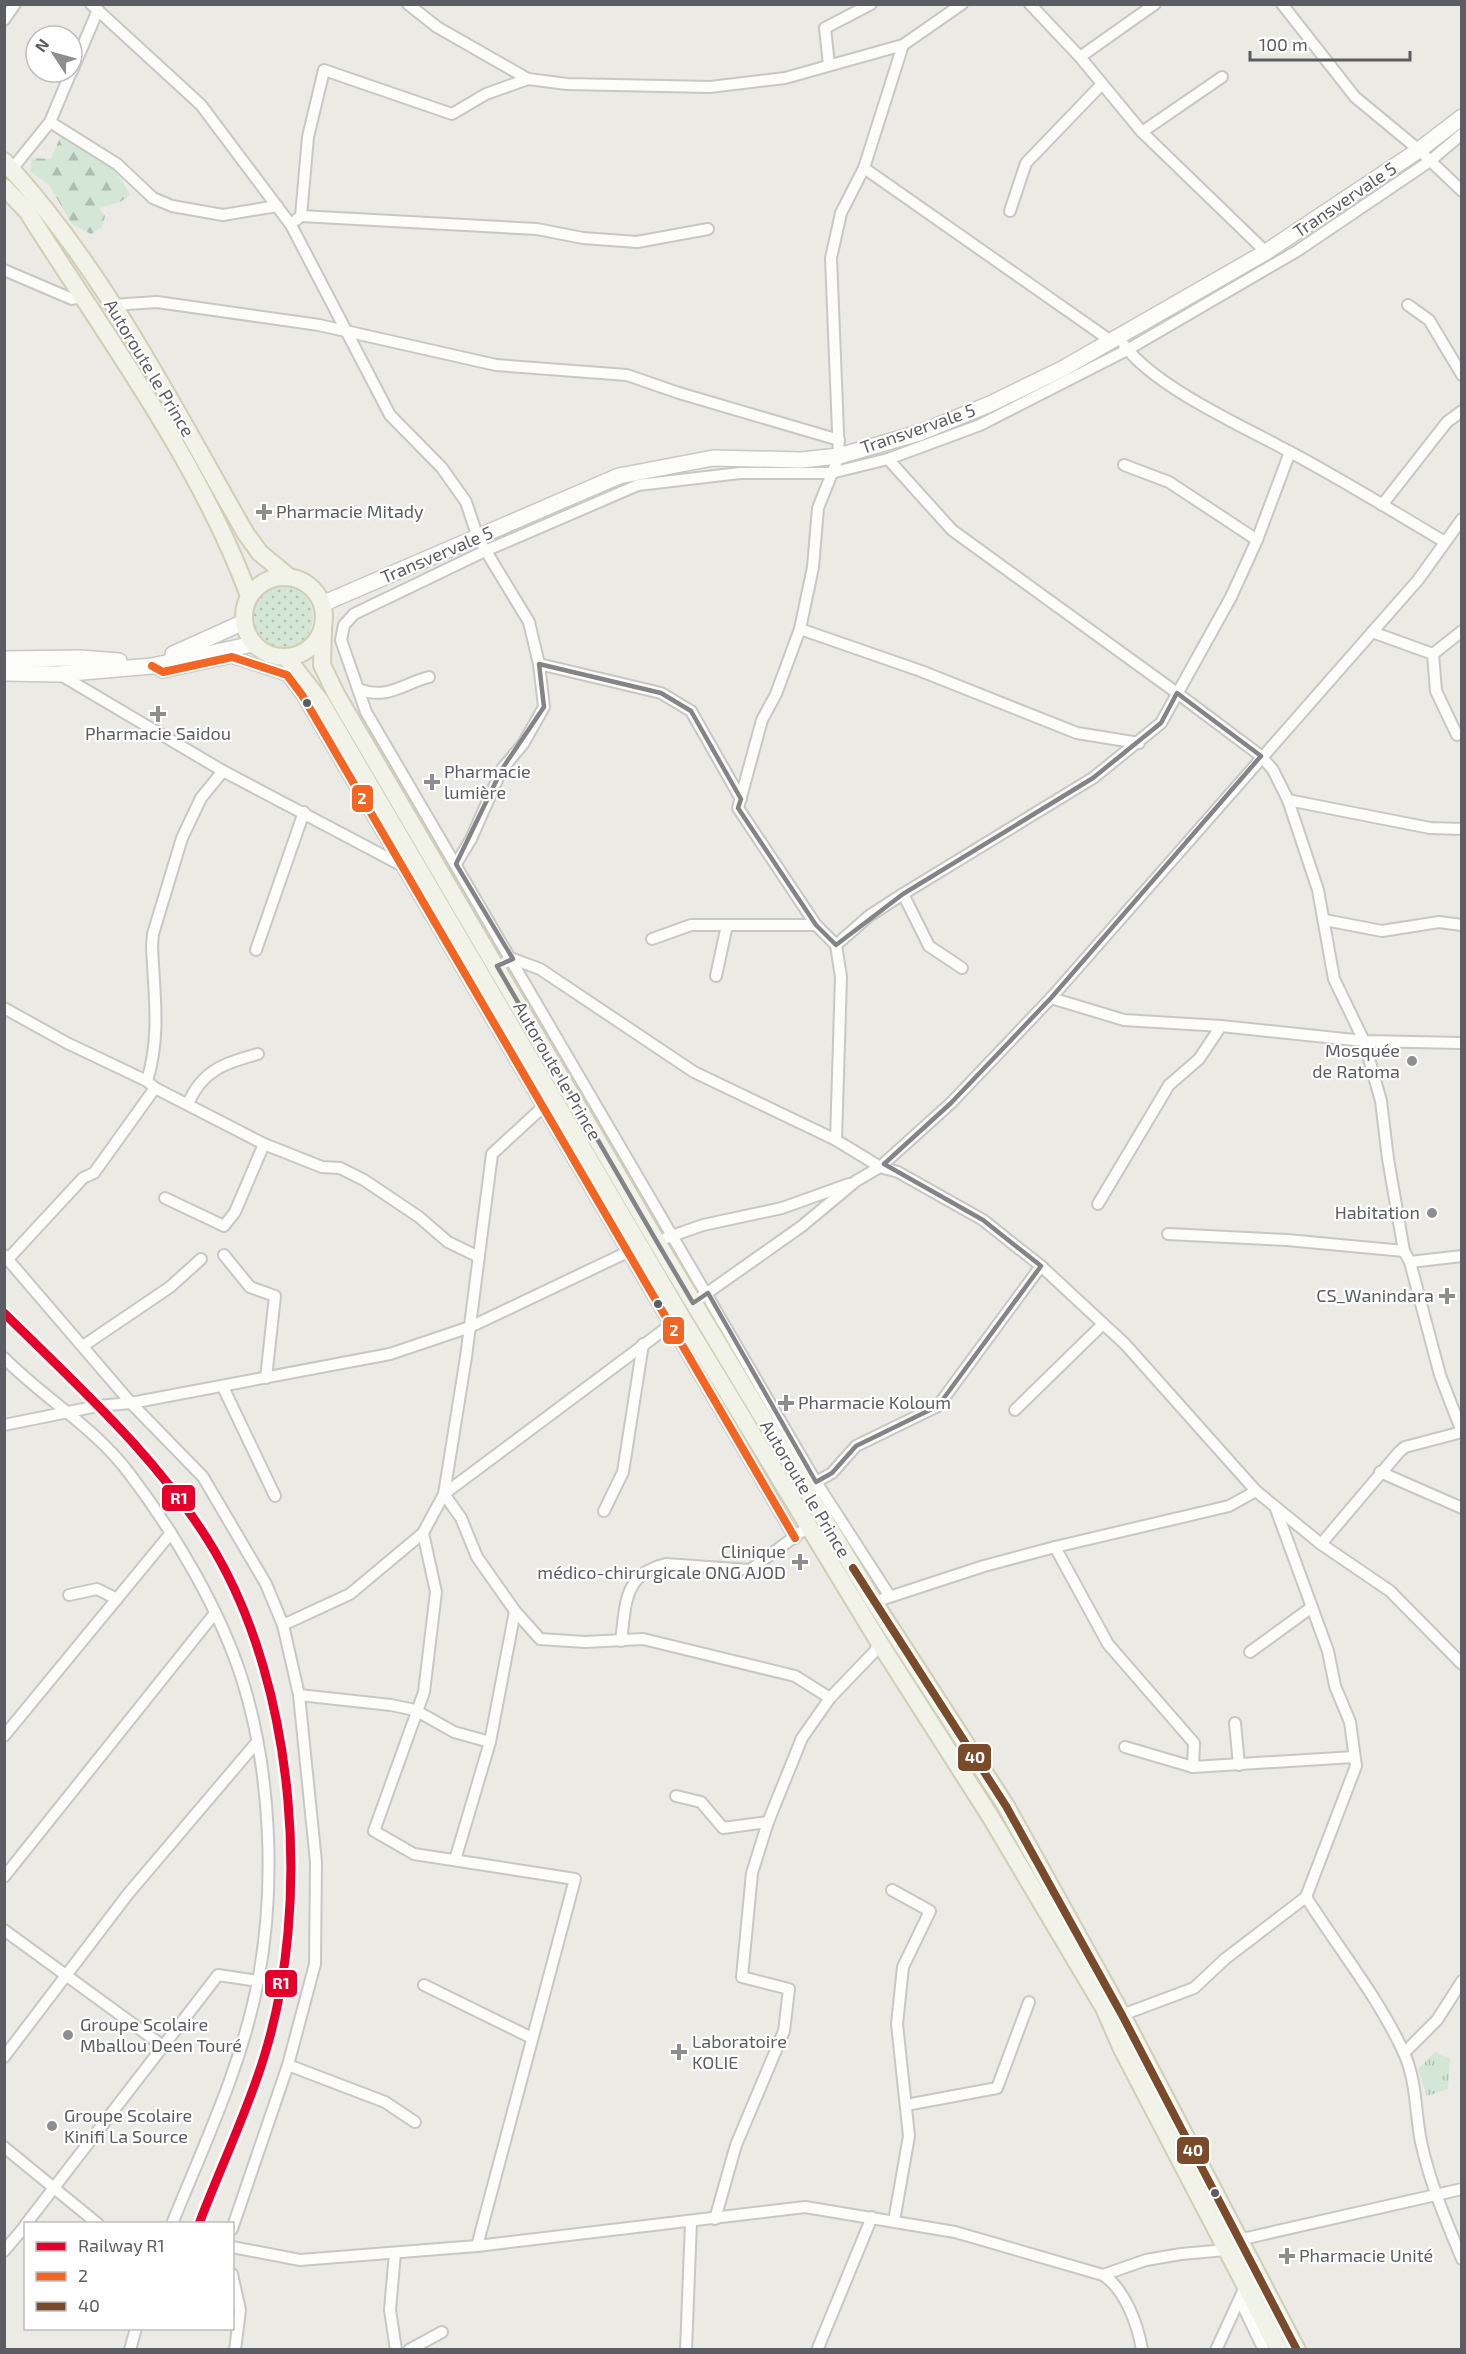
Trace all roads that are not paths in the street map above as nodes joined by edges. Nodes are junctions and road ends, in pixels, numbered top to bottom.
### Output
1 (15, 4) edge
2 (408, 4) edge
3 (871, 4) edge
4 (962, 4) edge
5 (1030, 4) edge
6 (1155, 4) edge
7 (1282, 4) edge
8 (95, 7) edge
9 (4, 20) edge
10 (84, 38) edge
11 (903, 45) junction
12 (1080, 57) junction
13 (828, 65) junction
14 (1222, 77) dead end
15 (528, 79) junction
16 (66, 84) edge
17 (1102, 84) junction
18 (1461, 117) edge
19 (50, 122) junction
20 (1142, 132) junction
21 (1461, 134) edge
22 (1425, 155) junction
23 (8, 165) edge
24 (864, 168) junction
25 (4, 187) edge
26 (1461, 191) edge
27 (277, 206) junction
28 (1010, 211) dead end
29 (301, 216) junction
30 (291, 225) junction
31 (708, 229) dead end
32 (1266, 252) junction
33 (4, 270) edge
34 (80, 297) junction
35 (112, 305) junction
36 (1408, 305) dead end
37 (346, 332) junction
38 (1119, 343) junction
39 (1461, 375) edge
40 (1461, 411) edge
41 (839, 448) junction
42 (1290, 452) junction
43 (888, 459) junction
44 (1124, 465) dead end
45 (831, 473) junction
46 (1382, 505) junction
47 (1461, 519) edge
48 (1257, 540) junction
49 (1445, 542) junction
50 (481, 545) junction
51 (290, 577) junction
52 (249, 596) junction
53 (322, 604) junction
54 (244, 622) junction
55 (323, 628) junction
56 (800, 629) junction
57 (1461, 631) edge
58 (1372, 632) junction
59 (253, 644) junction
60 (1433, 654) junction
61 (286, 657) junction
62 (4, 659) edge
63 (539, 664) junction
64 (152, 666) junction
65 (4, 673) edge
66 (59, 674) junction
67 (429, 677) dead end
68 (358, 689) junction
69 (1178, 693) junction
70 (331, 731) junction
71 (1457, 735) dead end
72 (1139, 743) junction
73 (1261, 756) junction
74 (223, 771) junction
75 (741, 799) junction
76 (1287, 800) junction
77 (412, 807) junction
78 (304, 812) junction
79 (1461, 829) edge
80 (456, 864) junction
81 (401, 865) junction
82 (903, 894) junction
83 (1325, 920) junction
84 (727, 925) junction
85 (1461, 925) edge
86 (816, 926) junction
87 (652, 939) dead end
88 (836, 945) junction
89 (256, 950) dead end
90 (513, 959) junction
91 (497, 966) junction
92 (962, 968) dead end
93 (716, 976) dead end
94 (1051, 998) junction
95 (4, 1008) edge
96 (1221, 1026) junction
97 (1364, 1041) junction
98 (1461, 1043) edge
99 (258, 1054) dead end
100 (151, 1084) junction
101 (188, 1104) junction
102 (543, 1106) junction
103 (836, 1140) junction
104 (264, 1144) junction
105 (880, 1167) junction
106 (856, 1181) junction
107 (165, 1197) dead end
108 (1098, 1204) dead end
109 (1168, 1234) dead end
110 (664, 1239) junction
111 (635, 1248) junction
112 (1404, 1251) junction
113 (224, 1255) dead end
114 (1461, 1256) edge
115 (6, 1257) edge
116 (479, 1257) junction
117 (201, 1258) dead end
118 (1410, 1263) junction
119 (1041, 1266) junction
120 (708, 1293) junction
121 (693, 1303) junction
122 (676, 1320) junction
123 (1103, 1324) junction
124 (470, 1328) junction
125 (644, 1344) junction
126 (83, 1346) junction
127 (4, 1358) edge
128 (10, 1370) edge
129 (266, 1378) junction
130 (223, 1387) junction
131 (131, 1403) junction
132 (1015, 1410) dead end
133 (69, 1413) junction
134 (4, 1425) edge
135 (1461, 1432) edge
136 (1380, 1472) junction
137 (816, 1482) junction
138 (1256, 1491) junction
139 (444, 1494) junction
140 (275, 1496) dead end
141 (1461, 1508) edge
142 (1276, 1509) junction
143 (604, 1511) dead end
144 (809, 1526) junction
145 (171, 1533) junction
146 (423, 1533) junction
147 (795, 1538) junction
148 (1321, 1544) junction
149 (1055, 1546) junction
150 (69, 1595) dead end
151 (117, 1599) junction
152 (881, 1599) junction
153 (1312, 1607) junction
154 (515, 1611) junction
155 (215, 1613) junction
156 (283, 1625) junction
157 (621, 1641) junction
158 (879, 1642) junction
159 (1250, 1652) dead end
160 (1461, 1664) edge
161 (298, 1695) junction
162 (830, 1698) junction
163 (415, 1710) junction
164 (1235, 1723) dead end
165 (5, 1732) edge
166 (257, 1742) junction
167 (490, 1742) junction
168 (1125, 1747) dead end
169 (1354, 1757) junction
170 (1239, 1765) junction
171 (1193, 1767) junction
172 (676, 1796) dead end
173 (768, 1822) junction
174 (455, 1860) junction
175 (4, 1877) edge
176 (892, 1890) dead end
177 (1306, 1897) junction
178 (4, 1930) edge
179 (66, 1977) junction
180 (258, 1981) junction
181 (1461, 1981) edge
182 (424, 1985) dead end
183 (1029, 2002) dead end
184 (1122, 2015) junction
185 (532, 2038) junction
186 (163, 2046) junction
187 (1404, 2054) junction
188 (4, 2057) edge
189 (288, 2065) junction
190 (906, 2105) junction
191 (415, 2122) dead end
192 (4, 2147) edge
193 (53, 2189) junction
194 (1461, 2189) edge
195 (1435, 2193) junction
196 (872, 2217) junction
197 (715, 2219) junction
198 (894, 2221) junction
199 (28, 2222) edge
200 (97, 2222) edge
201 (172, 2222) edge
202 (691, 2222) junction
203 (234, 2223) edge
204 (24, 2226) edge
205 (1232, 2245) junction
206 (477, 2246) junction
207 (234, 2247) edge
208 (4, 2251) edge
209 (395, 2253) junction
210 (1461, 2259) edge
211 (1103, 2275) junction
212 (234, 2283) edge
213 (1242, 2294) junction
214 (135, 2330) edge
215 (442, 2332) dead end
216 (818, 2348) edge
217 (130, 2349) edge
218 (235, 2349) edge
219 (396, 2349) edge
220 (409, 2349) edge
221 (686, 2349) edge
222 (1142, 2349) edge
223 (1216, 2349) edge
224 (1264, 2349) edge
225 (1279, 2349) edge
226 (1297, 2349) edge

1 - 9 street
2 - 15 street
3 - 13 street
4 - 11 street
5 - 12 street
6 - 12 street
7 - 22 street
8 - 10 street
8 - 27 street
11 - 13 street
11 - 24 street
12 - 17 street
13 - 15 street
14 - 20 street
15 - 29 street
16 - 19 street
17 - 20 street
17 - 28 street
18 - 22 main road, Transvervale 5
19 - 23 street
19 - 27 street
20 - 32 street
21 - 22 street
22 - 26 street
22 - 32 main road, Transvervale 5
22 - 38 street
23 - 35 main road, Autoroute le Prince
24 - 38 street
24 - 41 street
25 - 34 main road, Autoroute le Prince
27 - 30 street
29 - 30 street
29 - 31 street
30 - 37 street
32 - 38 main road, Transvervale 5
33 - 34 street
34 - 52 main road, Autoroute le Prince
35 - 37 street
35 - 51 main road, Autoroute le Prince
36 - 39 street
37 - 41 street
37 - 50 street
38 - 41 main road, Transvervale 5
38 - 42 street
38 - 43 street
40 - 46 street
41 - 45 street
41 - 50 main road, Transvervale 5
42 - 46 street
42 - 48 street
43 - 45 street
43 - 69 street
44 - 48 street
45 - 50 street
45 - 56 street
46 - 49 street
47 - 49 street
48 - 69 street
49 - 58 street
50 - 53 main road, Transvervale 5
50 - 63 street
50 - 68 street
51 - 52 main road
51 - 53 main road
52 - 54 main road
53 - 55 main road
54 - 59 main road
54 - 62 main road
55 - 61 main road
55 - 77 main road, Autoroute le Prince
56 - 72 street
56 - 75 street
57 - 60 street
58 - 60 street
58 - 73 street
59 - 61 main road
59 - 64 main road
60 - 71 street
61 - 70 main road, Autoroute le Prince
63 - 75 street
63 - 80 street
64 - 66 main road
64 - 70 street
65 - 66 main road
66 - 74 street
67 - 68 street
68 - 77 street
69 - 72 street
69 - 73 street
70 - 81 street
70 - 111 main road, Autoroute le Prince
72 - 82 street
73 - 76 street
73 - 94 street
74 - 78 street
74 - 100 street
75 - 86 street
76 - 79 street
76 - 83 street
77 - 80 street
77 - 91 main road, Autoroute le Prince
78 - 81 street
78 - 89 street
80 - 90 street
81 - 102 street
82 - 88 street
82 - 92 street
83 - 85 street
83 - 97 street
84 - 86 street
84 - 87 street
84 - 93 street
86 - 88 street
88 - 103 street
90 - 91 street
90 - 103 street
90 - 110 street
91 - 110 main road, Autoroute le Prince
94 - 96 street
94 - 105 street
95 - 100 street
96 - 97 street
96 - 108 street
97 - 98 street
97 - 112 street
99 - 101 street
100 - 101 street
100 - 115 street
101 - 104 street
102 - 111 street
102 - 116 street
103 - 105 street
104 - 107 street
104 - 116 street
105 - 106 street
105 - 119 street
106 - 110 street
106 - 120 street
109 - 112 street
110 - 120 street
110 - 121 main road, Autoroute le Prince
111 - 122 main road, Autoroute le Prince
111 - 124 street
112 - 118 street
113 - 129 street
114 - 118 street
115 - 126 street
116 - 124 street
117 - 126 street
118 - 135 street
119 - 123 street
119 - 137 street
120 - 121 street
120 - 137 street
121 - 152 main road, Autoroute le Prince
122 - 125 street
122 - 144 main road, Autoroute le Prince
122 - 147 street
123 - 132 street
123 - 138 street
124 - 129 street
124 - 139 street
125 - 139 street
125 - 143 street
126 - 131 street
127 - 128 street
128 - 133 street
129 - 130 street
130 - 131 street
130 - 140 street
131 - 133 street
131 - 156 street
133 - 134 street
133 - 145 street
135 - 136 street
136 - 141 street
136 - 148 street
137 - 152 street
138 - 142 street
138 - 149 street
139 - 146 street
139 - 154 street
142 - 148 street
142 - 153 street
144 - 147 street
144 - 158 main road, Autoroute le Prince
145 - 151 street
145 - 155 street
146 - 156 street
146 - 163 street
147 - 157 street
148 - 160 street
149 - 152 street
149 - 171 street
150 - 151 street
151 - 165 street
152 - 184 main road, Autoroute le Prince
153 - 159 street
153 - 169 street
154 - 157 street
154 - 167 street
155 - 166 street
155 - 175 street
156 - 161 street
157 - 162 street
158 - 162 street
158 - 205 main road, Autoroute le Prince
161 - 163 street
161 - 189 street
162 - 173 street
163 - 167 street
163 - 174 street
164 - 170 street
166 - 179 street
166 - 180 street
167 - 174 street
168 - 171 street
169 - 170 street
169 - 177 street
170 - 171 street
172 - 173 street
173 - 197 street
174 - 185 street
176 - 190 street
177 - 184 street
177 - 187 street
178 - 179 street
179 - 186 street
179 - 188 street
180 - 186 street
180 - 201 street
181 - 187 street
182 - 185 street
183 - 190 street
184 - 205 main road, Autoroute le Prince
185 - 206 street
186 - 193 street
187 - 195 street
189 - 191 street
189 - 203 street
190 - 198 street
192 - 193 street
193 - 199 street
193 - 200 street
194 - 195 street
195 - 205 street
195 - 210 street
196 - 197 street
196 - 198 street
196 - 216 street
197 - 202 street
198 - 211 street
202 - 206 street
202 - 221 street
204 - 208 street
205 - 211 street
205 - 213 main road, Autoroute le Prince
205 - 226 main road, Autoroute le Prince
206 - 209 street
207 - 209 street
209 - 219 street
211 - 222 street
212 - 218 street
213 - 223 street
213 - 224 street
213 - 225 main road, Autoroute le Prince
214 - 217 street
215 - 220 street

